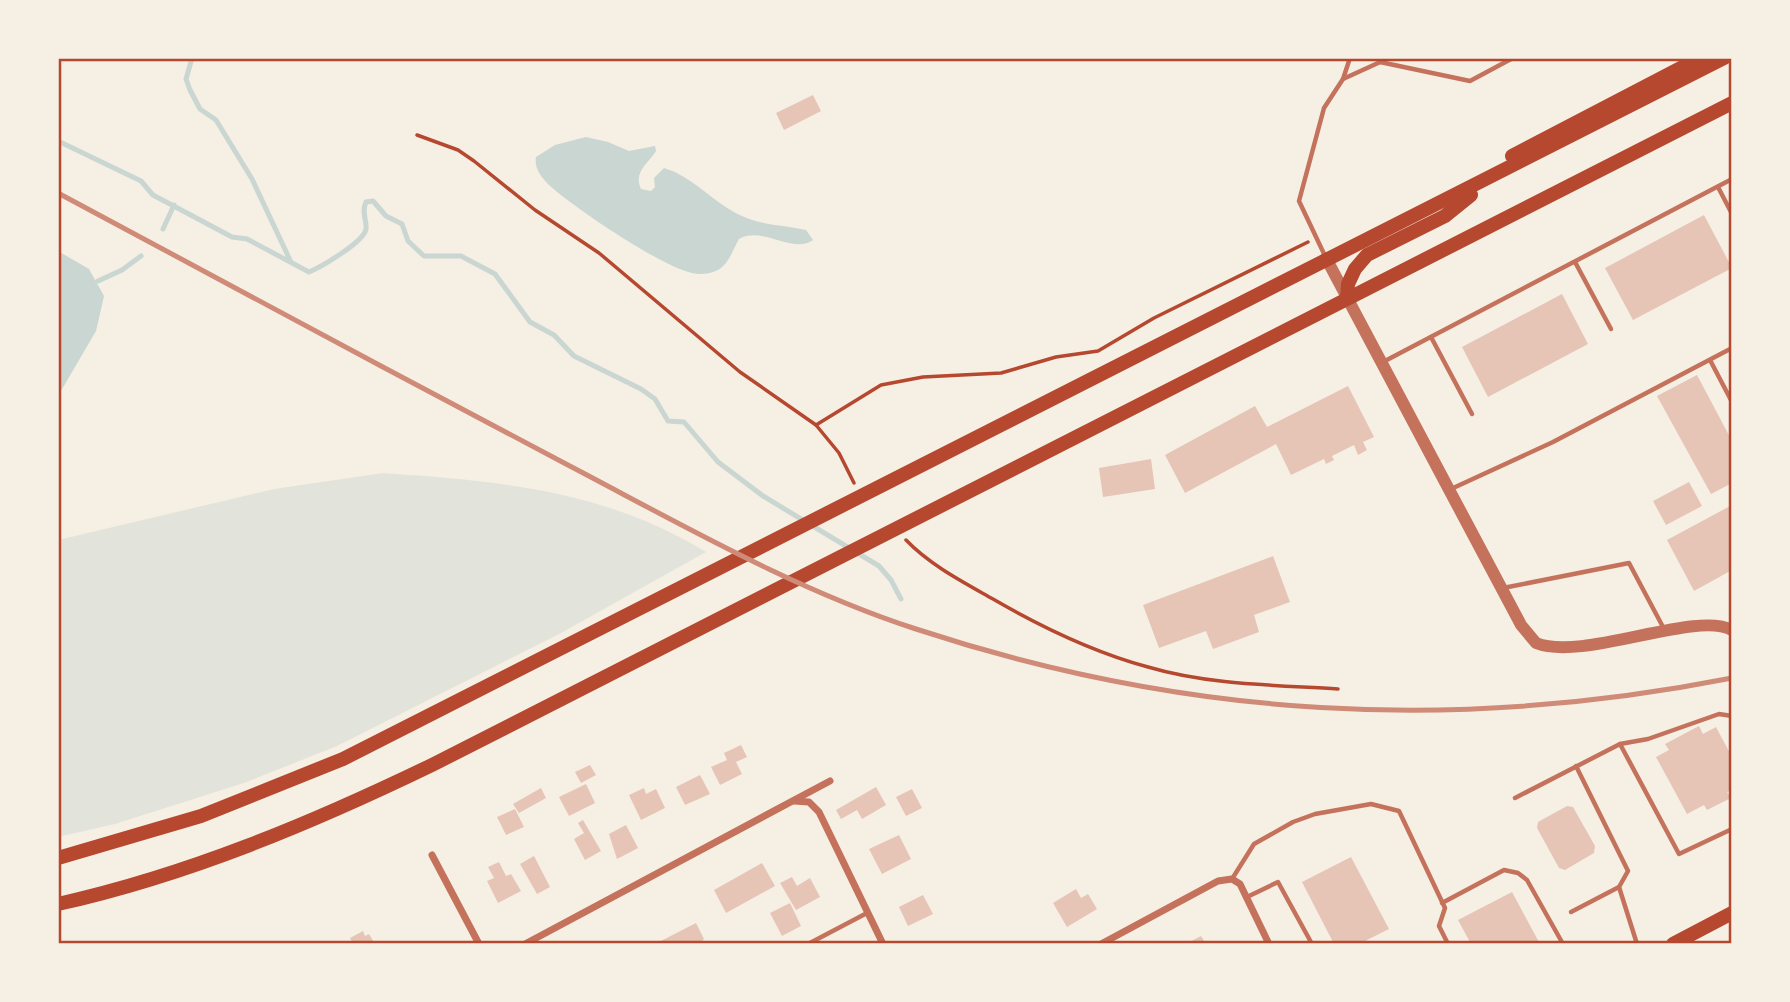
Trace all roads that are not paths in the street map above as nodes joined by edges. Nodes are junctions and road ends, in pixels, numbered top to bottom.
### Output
1 (1350, 58) edge
2 (1389, 58) edge
3 (1513, 58) edge
4 (1724, 58) edge
5 (1380, 62) junction
6 (1691, 63) edge
7 (1343, 79) junction
8 (1732, 103) edge
9 (1505, 169) junction
10 (1732, 179) edge
11 (1718, 187) junction
12 (1438, 205) junction
13 (1732, 214) edge
14 (1326, 258) junction
15 (1575, 262) junction
16 (1347, 298) junction
17 (1611, 329) dead end
18 (1431, 337) junction
19 (1732, 348) edge
20 (1710, 359) junction
21 (1382, 362) junction
22 (1731, 396) edge
23 (1732, 402) edge
24 (1472, 414) dead end
25 (1450, 489) junction
26 (1502, 588) junction
27 (1732, 629) edge
28 (1666, 632) junction
29 (1732, 716) edge
30 (1620, 744) junction
31 (1576, 766) junction
32 (830, 781) dead end
33 (1515, 798) dead end
34 (793, 801) junction
35 (1732, 829) edge
36 (432, 855) dead end
37 (58, 858) edge
38 (1232, 879) junction
39 (1619, 887) junction
40 (1246, 897) junction
41 (1442, 903) junction
42 (58, 904) edge
43 (1570, 912) dead end
44 (867, 913) junction
45 (1732, 913) edge
46 (479, 944) edge
47 (525, 944) edge
48 (808, 944) edge
49 (883, 944) edge
50 (1101, 944) edge
51 (1269, 944) edge
52 (1312, 944) edge
53 (1448, 944) edge
54 (1563, 944) edge
55 (1637, 944) edge
56 (1673, 944) edge

1 - 7 lane
2 - 5 lane
3 - 5 lane
4 - 6 main road
5 - 7 lane
6 - 9 main road
6 - 12 main road
7 - 14 lane
8 - 16 main road
9 - 12 main road
9 - 16 main road
10 - 11 lane
11 - 13 lane
11 - 15 lane
12 - 14 main road
14 - 16 street
14 - 37 main road
15 - 17 lane
15 - 18 lane
16 - 21 street
16 - 42 main road
18 - 21 lane
18 - 24 lane
19 - 20 lane
20 - 22 lane
20 - 25 lane
21 - 25 street
22 - 23 lane
25 - 26 street
26 - 28 street
26 - 28 lane
27 - 28 street
29 - 30 lane
30 - 31 lane
30 - 35 lane
31 - 33 lane
31 - 39 lane
32 - 34 street
34 - 44 street
34 - 47 street
36 - 46 street
38 - 40 street
38 - 41 lane
38 - 50 street
39 - 43 lane
39 - 55 lane
40 - 51 street
40 - 52 lane
41 - 53 lane
41 - 54 lane
44 - 48 lane
44 - 49 street
45 - 56 main road

